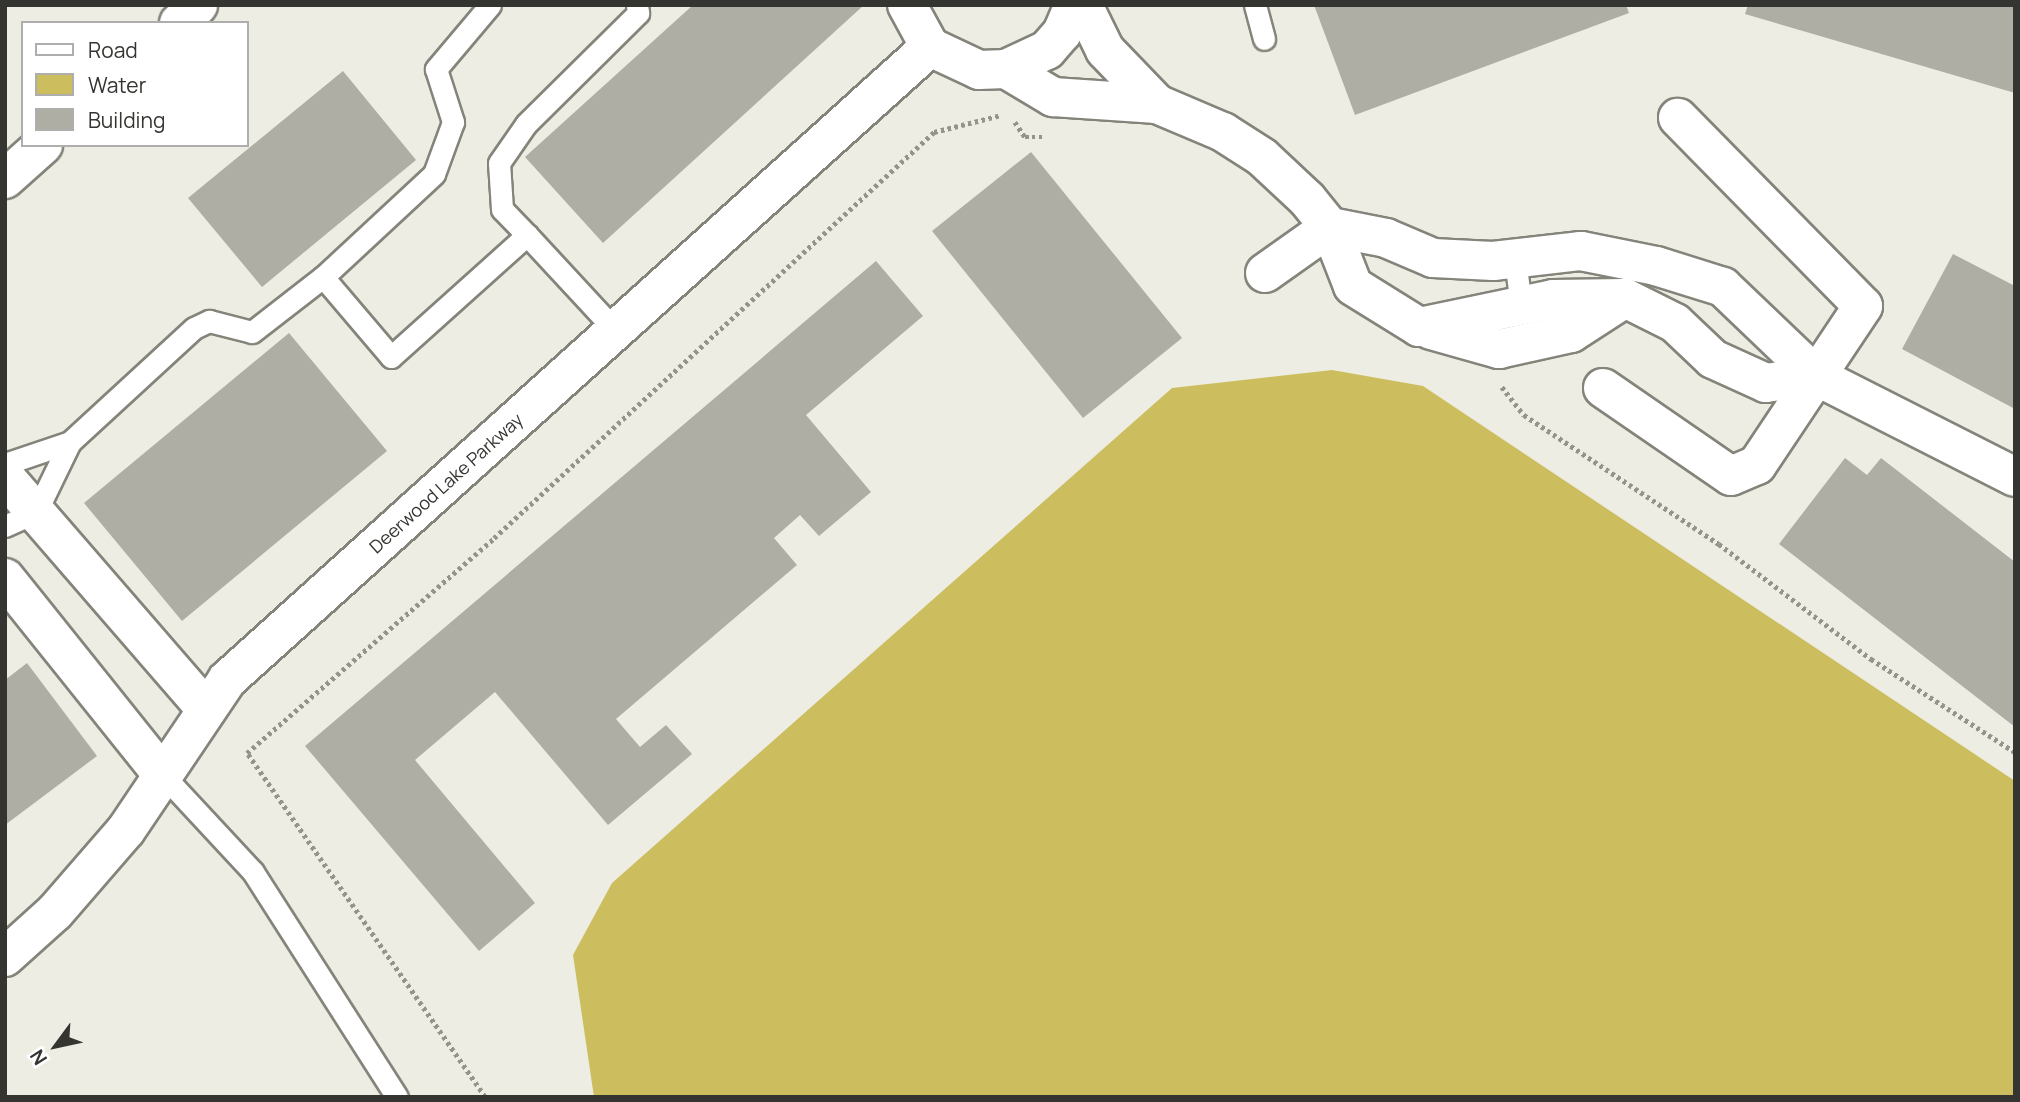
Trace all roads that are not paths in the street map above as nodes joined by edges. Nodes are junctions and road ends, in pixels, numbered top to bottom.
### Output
1 (198, 5) edge
2 (490, 5) edge
3 (637, 5) edge
4 (907, 5) edge
5 (1074, 5) edge
6 (1083, 5) edge
7 (1255, 5) edge
8 (181, 21) edge
9 (1264, 38) dead end
10 (930, 47) junction
11 (1006, 69) junction
12 (1157, 104) junction
13 (1678, 118) dead end
14 (41, 147) edge
15 (5, 179) edge
16 (1330, 228) junction
17 (527, 235) junction
18 (1516, 258) junction
19 (1265, 273) dead end
20 (323, 277) junction
21 (1625, 298) junction
22 (1521, 306) junction
23 (1419, 327) junction
24 (615, 330) junction
25 (1816, 376) junction
26 (1603, 388) dead end
27 (70, 442) junction
28 (5, 464) edge
29 (5, 477) edge
30 (2015, 477) edge
31 (20, 519) edge
32 (5, 578) edge
33 (207, 710) junction
34 (163, 775) junction
35 (6, 954) edge
36 (397, 1097) edge

1 - 8 main road
2 - 20 lane
3 - 17 lane
4 - 10 main road
5 - 11 main road
6 - 12 main road
7 - 9 lane
10 - 11 main road
10 - 24 main road, Deerwood Lake Parkway
11 - 12 main road
12 - 16 main road
13 - 25 main road
14 - 15 main road
16 - 18 main road
16 - 19 main road
16 - 23 main road
17 - 20 lane
17 - 24 lane
18 - 22 lane
18 - 25 main road
20 - 27 lane
21 - 22 main road
21 - 23 main road
21 - 25 main road
22 - 23 main road
24 - 33 main road, Deerwood Lake Parkway
25 - 26 main road
25 - 30 main road
27 - 28 lane
27 - 31 lane
29 - 31 main road
31 - 33 main road
32 - 34 main road
33 - 34 main road, Deerwood Lake Parkway
34 - 35 main road, Deerwood Lake Parkway
34 - 36 lane

